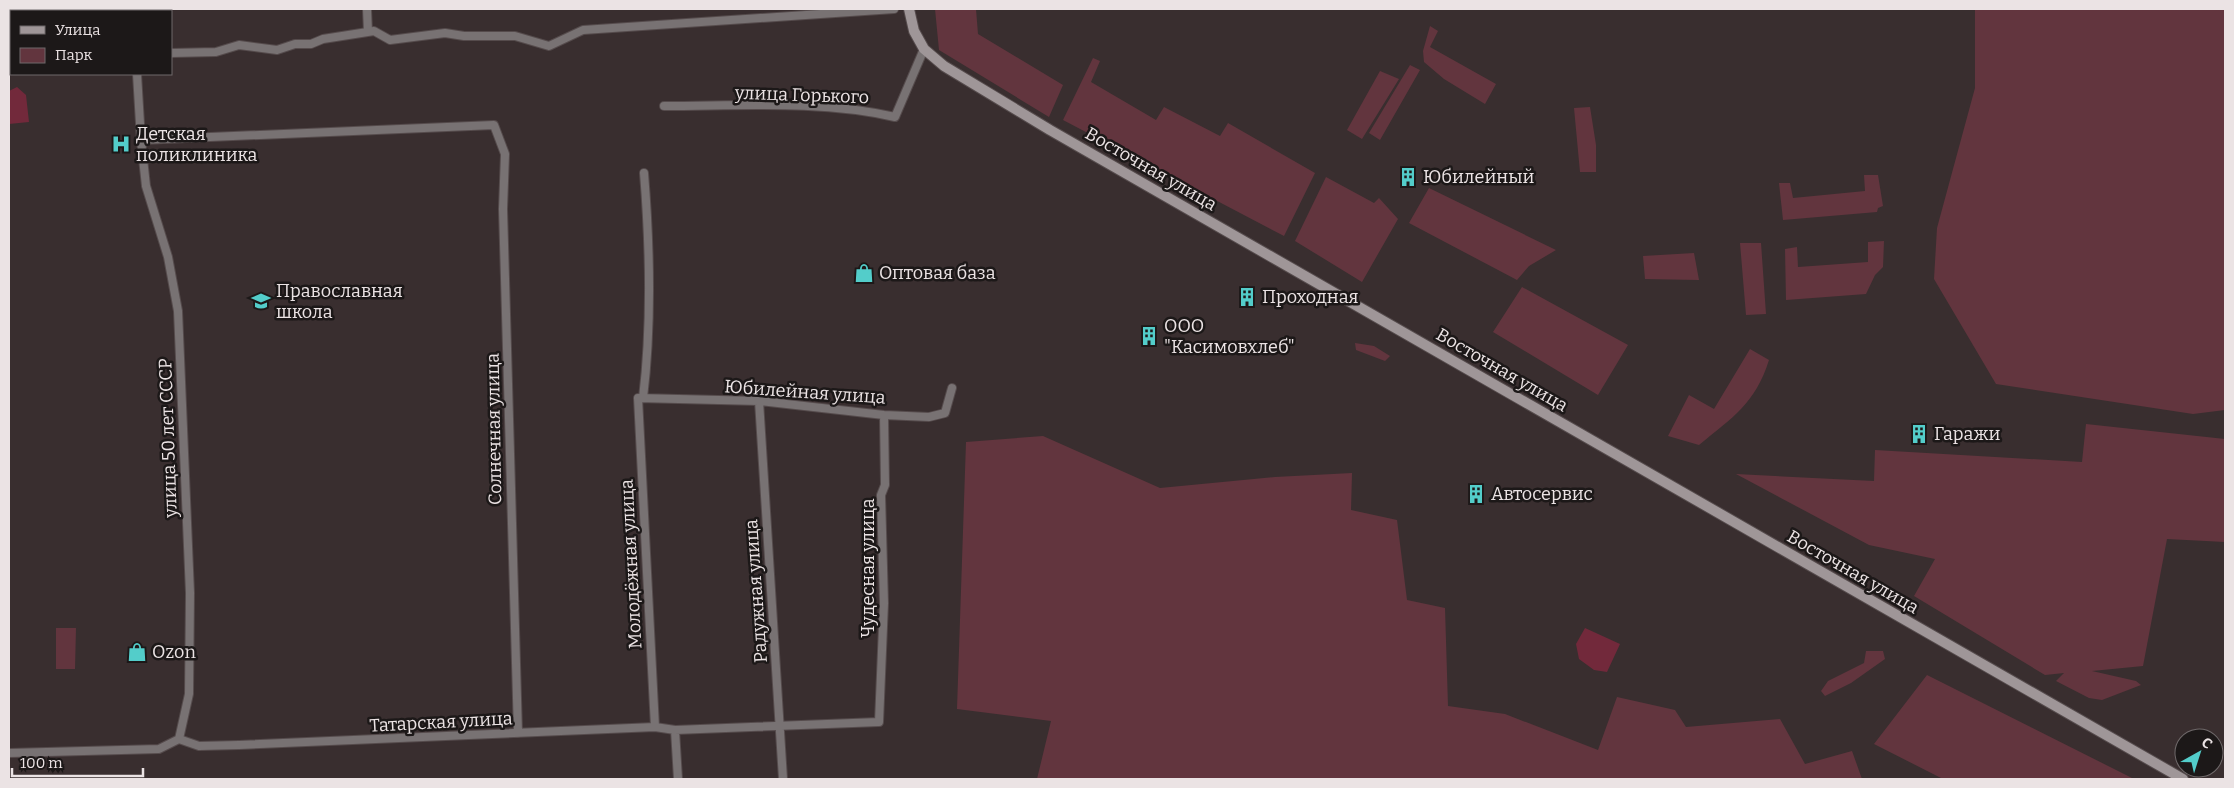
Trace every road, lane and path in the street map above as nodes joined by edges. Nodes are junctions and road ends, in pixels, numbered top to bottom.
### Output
1 (367, 9) edge
2 (894, 9) edge
3 (910, 9) edge
4 (368, 32) junction
5 (924, 49) junction
6 (172, 54) edge
7 (137, 75) edge
8 (664, 106) dead end
9 (140, 140) junction
10 (644, 173) dead end
11 (952, 388) dead end
12 (640, 398) junction
13 (759, 401) junction
14 (884, 414) junction
15 (879, 722) joint
16 (655, 727) junction
17 (780, 728) junction
18 (675, 730) junction
19 (518, 733) junction
20 (179, 739) junction
21 (9, 753) edge
22 (678, 779) edge
23 (783, 779) edge
24 (2183, 779) edge

1 - 4 street
2 - 4 street
3 - 5 main road, Восточная улица
4 - 6 street
5 - 8 street, улица Горького
5 - 24 main road, Восточная улица
7 - 9 street, улица 50 лет СССР
9 - 19 street, Солнечная улица
9 - 20 street, улица 50 лет СССР
10 - 12 street
11 - 14 street, Юбилейная улица
12 - 13 street, Юбилейная улица
12 - 16 street, Молодёжная улица
13 - 14 street, Юбилейная улица
13 - 17 street, Радужная улица
14 - 15 street, Чудесная улица
15 - 17 street, Татарская улица
16 - 18 street, Татарская улица
16 - 19 street, Татарская улица
17 - 18 street, Татарская улица
17 - 23 street, Радужная улица
18 - 22 street
19 - 20 street, Татарская улица
20 - 21 street

